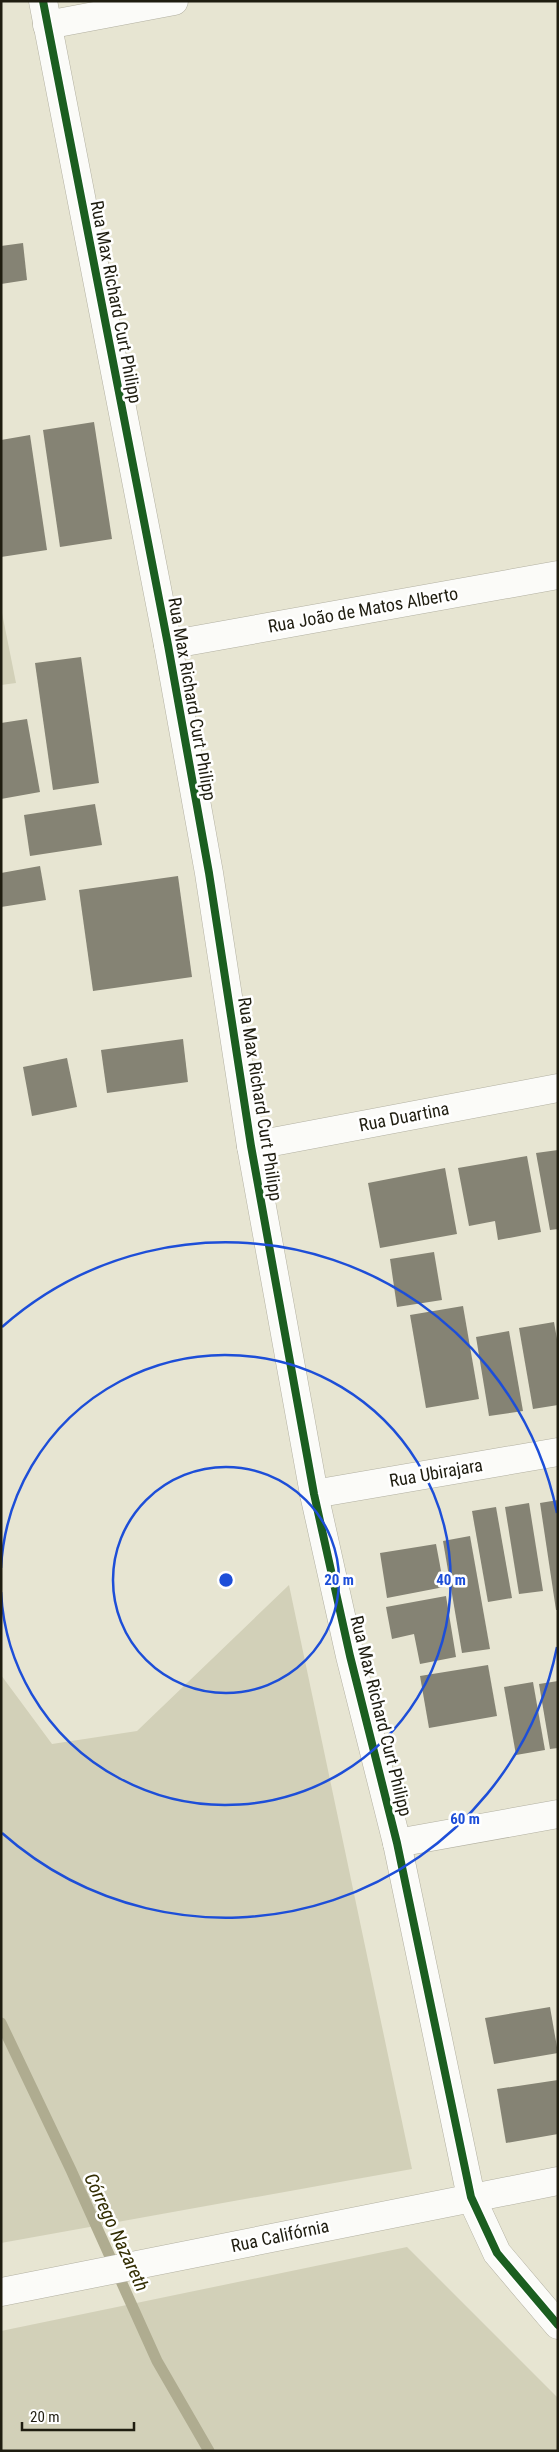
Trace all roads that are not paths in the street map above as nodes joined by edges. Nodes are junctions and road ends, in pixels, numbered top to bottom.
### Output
1 (174, 1) edge
2 (45, 13) edge
3 (558, 575) edge
4 (168, 645) junction
5 (558, 1088) edge
6 (251, 1146) junction
7 (558, 1452) edge
8 (314, 1494) junction
9 (558, 1814) edge
10 (397, 1843) junction
11 (558, 2181) edge
12 (471, 2197) junction
13 (1, 2292) edge
14 (558, 2326) edge

1 - 2 street
2 - 4 street, Rua Max Richard Curt Philipp
3 - 4 street, Rua João de Matos Alberto
4 - 6 street, Rua Max Richard Curt Philipp
5 - 6 street, Rua Duartina
6 - 8 street, Rua Max Richard Curt Philipp
7 - 8 street, Rua Ubirajara
8 - 10 street, Rua Max Richard Curt Philipp
9 - 10 street
10 - 12 street, Rua Max Richard Curt Philipp
11 - 12 street, Rua Califórnia
12 - 13 street, Rua Califórnia
12 - 14 street, Rua Max Richard Curt Philipp

